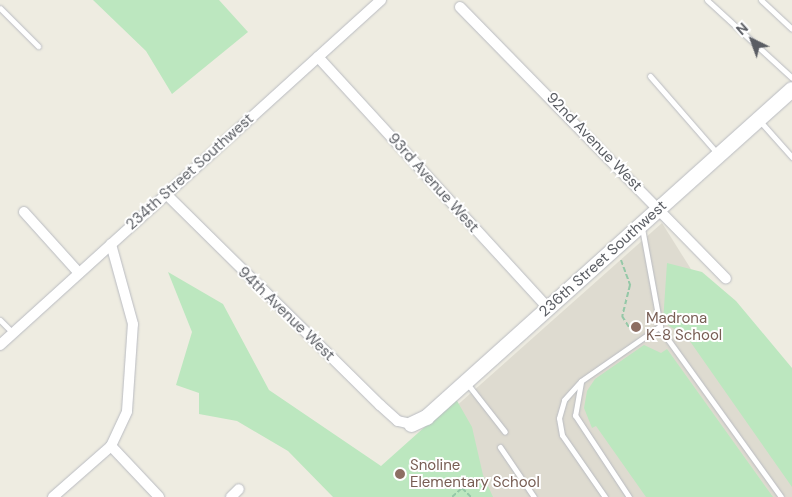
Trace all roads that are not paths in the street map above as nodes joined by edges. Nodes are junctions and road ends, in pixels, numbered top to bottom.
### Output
1 (381, 0) edge
2 (707, 0) edge
3 (761, 0) edge
4 (460, 7) dead end
5 (0, 8) edge
6 (792, 29) edge
7 (38, 46) dead end
8 (318, 57) junction
9 (650, 76) dead end
10 (792, 78) edge
11 (792, 89) edge
12 (758, 120) junction
13 (719, 155) junction
14 (792, 157) edge
15 (166, 194) junction
16 (659, 208) junction
17 (24, 212) dead end
18 (641, 225) junction
19 (111, 244) junction
20 (79, 273) junction
21 (726, 279) dead end
22 (548, 308) junction
23 (0, 320) edge
24 (658, 327) junction
25 (13, 333) junction
26 (0, 345) edge
27 (466, 381) junction
28 (581, 381) junction
29 (411, 424) joint
30 (505, 432) dead end
31 (111, 446) junction
32 (500, 447) dead end
33 (239, 489) dead end
34 (53, 497) edge
35 (159, 497) edge
36 (231, 497) edge
37 (534, 497) edge
38 (605, 497) edge
39 (629, 497) edge
40 (781, 497) edge

1 - 8 street, 234th Street Southwest
2 - 10 lane
3 - 6 lane
4 - 16 street, 92nd Avenue West
5 - 7 lane
8 - 15 street, 234th Street Southwest
8 - 22 street, 93rd Avenue West
9 - 13 lane
11 - 12 street, 236th Street Southwest
12 - 13 street, 236th Street Southwest
12 - 14 lane
13 - 16 street, 236th Street Southwest
15 - 19 street, 234th Street Southwest
15 - 29 street, 94th Avenue West
16 - 18 street, 236th Street Southwest
16 - 21 street, 92nd Avenue West
17 - 20 street
18 - 22 street, 236th Street Southwest
18 - 24 lane
19 - 20 street, 234th Street Southwest
19 - 31 street
20 - 25 street, 234th Street Southwest
22 - 27 street, 236th Street Southwest
23 - 25 lane
24 - 28 lane
24 - 40 lane
25 - 26 street, 234th Street Southwest
27 - 29 street, 236th Street Southwest
27 - 30 lane
28 - 38 lane
28 - 39 lane
31 - 34 street
31 - 35 street
32 - 37 lane
33 - 36 street

